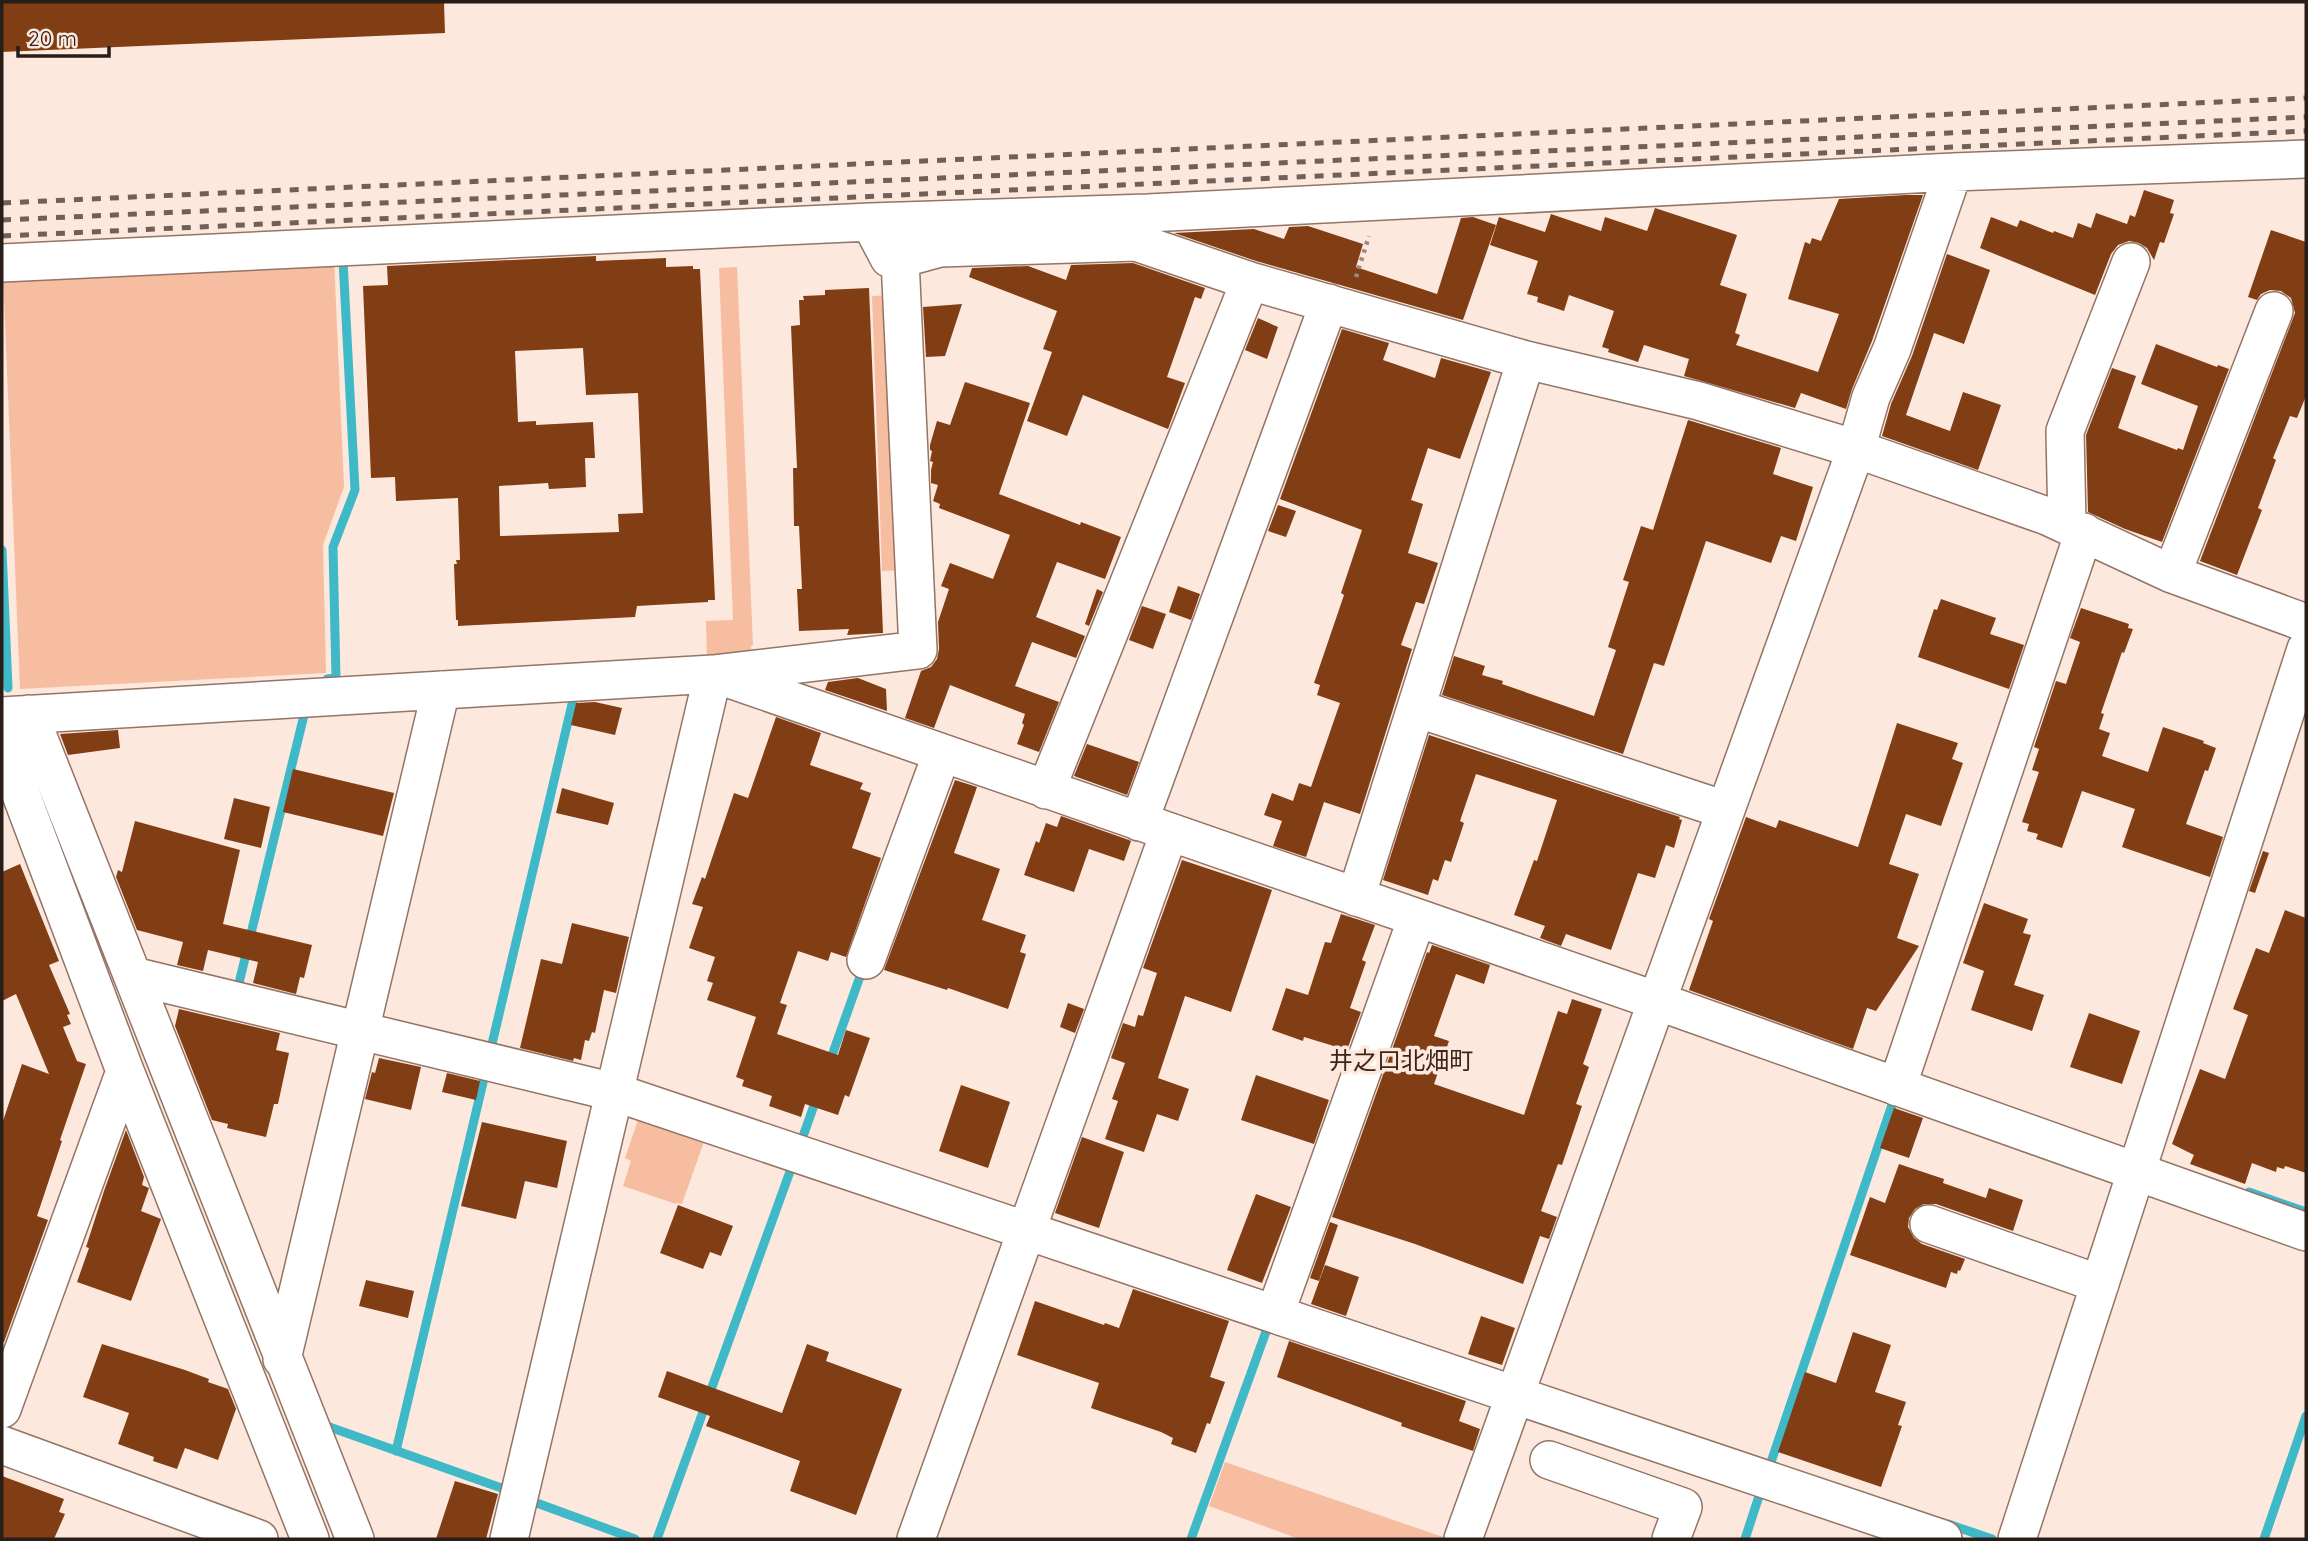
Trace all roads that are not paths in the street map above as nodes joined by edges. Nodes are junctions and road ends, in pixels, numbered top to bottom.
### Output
1 (2306, 159) edge
2 (1953, 172) junction
3 (870, 222) junction
4 (1142, 228) junction
5 (900, 258) junction
6 (2131, 262) dead end
7 (2, 263) edge
8 (1250, 281) junction
9 (1338, 306) junction
10 (2274, 312) dead end
11 (1526, 360) junction
12 (1856, 449) junction
13 (2075, 528) junction
14 (2172, 574) junction
15 (2306, 623) edge
16 (2306, 649) edge
17 (713, 674) junction
18 (441, 690) junction
19 (1416, 708) junction
20 (15, 715) edge
21 (2, 744) edge
22 (942, 753) junction
23 (1046, 790) junction
24 (1725, 810) junction
25 (1154, 828) junction
26 (1356, 897) junction
27 (1417, 918) junction
28 (866, 960) dead end
29 (133, 976) junction
30 (1657, 1001) junction
31 (360, 1031) junction
32 (125, 1071) junction
33 (1897, 1087) junction
34 (614, 1092) junction
35 (2136, 1173) junction
36 (1929, 1224) dead end
37 (1027, 1231) junction
38 (2306, 1232) edge
39 (2100, 1284) junction
40 (1275, 1314) junction
41 (282, 1359) junction
42 (1515, 1395) junction
43 (2, 1409) edge
44 (2, 1445) edge
45 (1549, 1460) dead end
46 (194, 1528) edge
47 (258, 1539) edge
48 (310, 1539) edge
49 (355, 1539) edge
50 (509, 1539) edge
51 (916, 1539) edge
52 (1463, 1539) edge
53 (1671, 1539) edge
54 (1943, 1539) edge
55 (2017, 1539) edge

1 - 2 street
2 - 4 street
2 - 12 street
3 - 4 street
3 - 5 street
3 - 7 street
4 - 5 street
4 - 8 street
5 - 17 street
6 - 13 street
8 - 9 street
8 - 23 street
9 - 11 street
9 - 25 street
10 - 14 street
11 - 12 street
11 - 19 street
12 - 13 street
12 - 24 street
13 - 14 street
13 - 33 street
14 - 15 street
16 - 35 street
17 - 18 street
17 - 22 street
17 - 34 street
18 - 20 street
18 - 31 street
19 - 24 street
19 - 26 street
20 - 29 street
21 - 32 street
22 - 23 street
22 - 28 street
23 - 25 street
24 - 30 street
25 - 26 street
25 - 37 street
26 - 27 street
27 - 30 street
27 - 40 street
29 - 31 street
29 - 41 street
30 - 33 street
30 - 42 street
31 - 34 street
31 - 41 street
32 - 43 street
32 - 48 street
33 - 35 street
34 - 37 street
34 - 50 street
35 - 38 street
35 - 39 street
36 - 39 street
37 - 40 street
37 - 51 street
39 - 55 street
40 - 42 street
41 - 49 street
42 - 52 street
42 - 54 street
44 - 46 street
45 - 53 street
46 - 47 street

